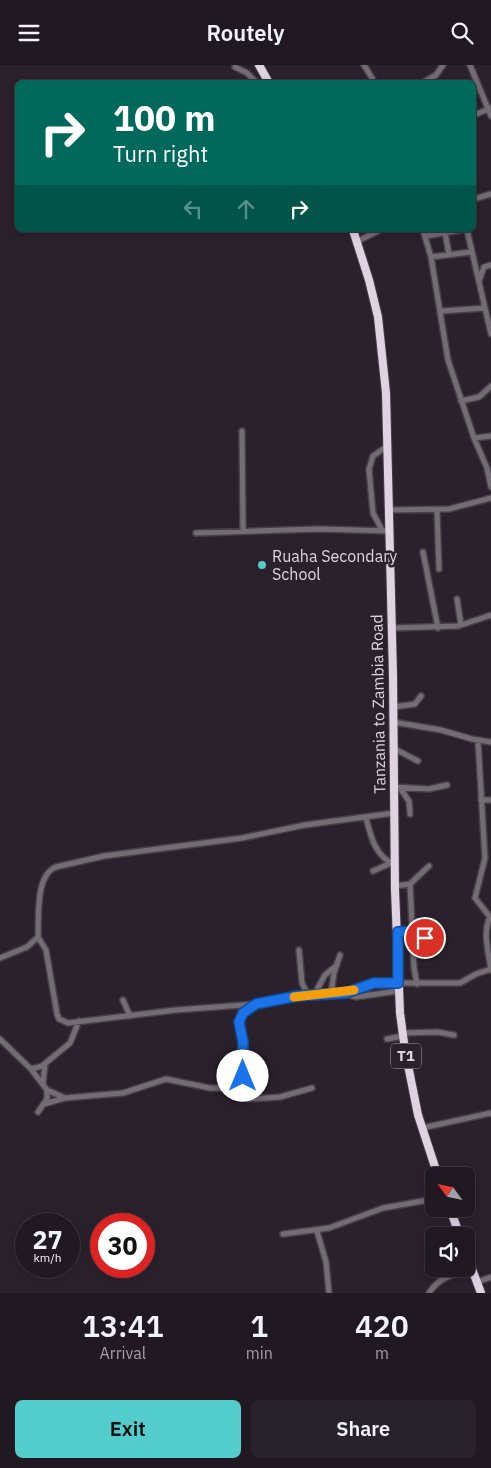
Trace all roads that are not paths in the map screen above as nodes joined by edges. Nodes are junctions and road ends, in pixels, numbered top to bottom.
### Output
1 (259, 65) edge
2 (364, 65) edge
3 (443, 65) edge
4 (470, 65) edge
5 (235, 67) dead end
6 (254, 80) edge
7 (268, 80) edge
8 (373, 80) edge
9 (427, 80) edge
10 (490, 108) edge
11 (476, 114) edge
12 (491, 116) edge
13 (491, 194) edge
14 (476, 198) edge
15 (354, 232) edge
16 (376, 232) edge
17 (423, 232) edge
18 (451, 232) edge
19 (467, 232) edge
20 (446, 233) junction
21 (426, 237) junction
22 (358, 241) junction
23 (471, 252) junction
24 (449, 254) junction
25 (431, 257) junction
26 (491, 265) edge
27 (479, 282) junction
28 (485, 308) junction
29 (442, 311) junction
30 (491, 334) edge
31 (491, 386) edge
32 (461, 401) junction
33 (242, 431) dead end
34 (491, 436) edge
35 (474, 438) junction
36 (386, 447) junction
37 (490, 471) edge
38 (491, 487) edge
39 (491, 498) edge
40 (388, 509) junction
41 (436, 510) junction
42 (386, 530) junction
43 (243, 531) junction
44 (196, 533) dead end
45 (423, 552) dead end
46 (439, 569) dead end
47 (457, 599) dead end
48 (491, 615) edge
49 (461, 625) junction
50 (391, 628) junction
51 (438, 628) junction
52 (421, 696) dead end
53 (393, 707) junction
54 (393, 722) junction
55 (478, 741) junction
56 (491, 742) edge
57 (393, 748) junction
58 (418, 761) dead end
59 (447, 785) dead end
60 (397, 788) junction
61 (481, 800) junction
62 (491, 800) edge
63 (394, 813) junction
64 (410, 813) dead end
65 (366, 819) junction
66 (393, 864) junction
67 (429, 866) dead end
68 (373, 871) dead end
69 (410, 884) junction
70 (395, 886) junction
71 (412, 931) junction
72 (398, 932) junction
73 (38, 937) junction
74 (428, 944) dead end
75 (299, 950) dead end
76 (340, 955) dead end
77 (0, 958) edge
78 (336, 966) junction
79 (491, 970) edge
80 (417, 984) junction
81 (398, 987) junction
82 (341, 993) junction
83 (331, 994) junction
84 (311, 995) junction
85 (123, 1000) dead end
86 (256, 1004) junction
87 (130, 1016) junction
88 (79, 1021) junction
89 (403, 1034) junction
90 (454, 1035) dead end
91 (0, 1039) edge
92 (387, 1039) dead end
93 (46, 1063) junction
94 (31, 1069) junction
95 (43, 1083) junction
96 (243, 1088) junction
97 (312, 1088) dead end
98 (47, 1090) junction
99 (65, 1098) junction
100 (44, 1105) junction
101 (38, 1112) dead end
102 (491, 1113) edge
103 (422, 1128) junction
104 (435, 1167) edge
105 (425, 1201) edge
106 (317, 1231) junction
107 (284, 1234) dead end
108 (475, 1276) edge
109 (448, 1277) edge
110 (491, 1277) edge
111 (477, 1281) junction
112 (329, 1293) edge
113 (429, 1293) edge
114 (481, 1293) edge

1 - 7 highway
2 - 8 street
3 - 9 street
4 - 10 street
5 - 6 street
10 - 11 street
10 - 12 street
13 - 14 street
15 - 22 highway, Tanzania to Zambia Road / T1
16 - 22 street
17 - 21 street
18 - 20 street
19 - 23 street
20 - 21 street
20 - 24 street
21 - 25 street
22 - 36 highway, Tanzania to Zambia Road / T1
23 - 24 street
23 - 27 street
24 - 25 street
25 - 29 street
26 - 27 street
27 - 28 street
28 - 29 street
28 - 30 street
29 - 32 street
31 - 32 street
32 - 35 street
33 - 43 street
34 - 35 street
35 - 37 street
36 - 40 highway, Tanzania to Zambia Road / T1
36 - 42 street
37 - 38 street
39 - 41 street
40 - 41 street
40 - 42 highway, Tanzania to Zambia Road / T1
41 - 46 street
42 - 43 street
42 - 50 highway, Tanzania to Zambia Road / T1
43 - 44 street
45 - 51 street
47 - 49 street
48 - 49 street
49 - 51 street
50 - 51 street
50 - 53 highway, Tanzania to Zambia Road / T1
52 - 53 street
53 - 54 highway, Tanzania to Zambia Road / T1
54 - 55 street
54 - 57 highway, Tanzania to Zambia Road / T1
55 - 56 street
55 - 61 street
57 - 58 street
57 - 60 highway, Tanzania to Zambia Road / T1
59 - 60 street
60 - 63 highway, Tanzania to Zambia Road / T1
60 - 64 street
61 - 62 street
61 - 79 street
63 - 65 street
63 - 66 highway, Tanzania to Zambia Road / T1
65 - 66 street
65 - 73 street
66 - 68 street
66 - 70 highway, Tanzania to Zambia Road / T1
67 - 69 street
69 - 70 street
69 - 71 street
70 - 72 highway, Tanzania to Zambia Road / T1
71 - 72 street
71 - 74 street
71 - 80 street
72 - 81 highway, Tanzania to Zambia Road / T1
73 - 77 street
73 - 88 street
75 - 84 street
76 - 78 street
78 - 83 street
78 - 84 street
79 - 80 street
80 - 81 street
81 - 82 street
81 - 82 street
81 - 89 highway, Tanzania to Zambia Road / T1
82 - 83 street
83 - 84 street
84 - 86 street
85 - 87 street
86 - 87 street
86 - 96 street
87 - 88 street
88 - 93 street
89 - 90 street
89 - 92 street
89 - 103 highway, Tanzania to Zambia Road / T1
91 - 94 street
93 - 94 street
93 - 95 street
94 - 95 street
95 - 98 street
96 - 97 street
96 - 99 street
98 - 99 street
98 - 100 street
99 - 100 street
100 - 101 street
102 - 103 street
103 - 104 highway, Tanzania to Zambia Road / T1
105 - 106 street
106 - 107 street
106 - 112 street
108 - 111 highway
109 - 113 street
110 - 111 street
111 - 114 highway

